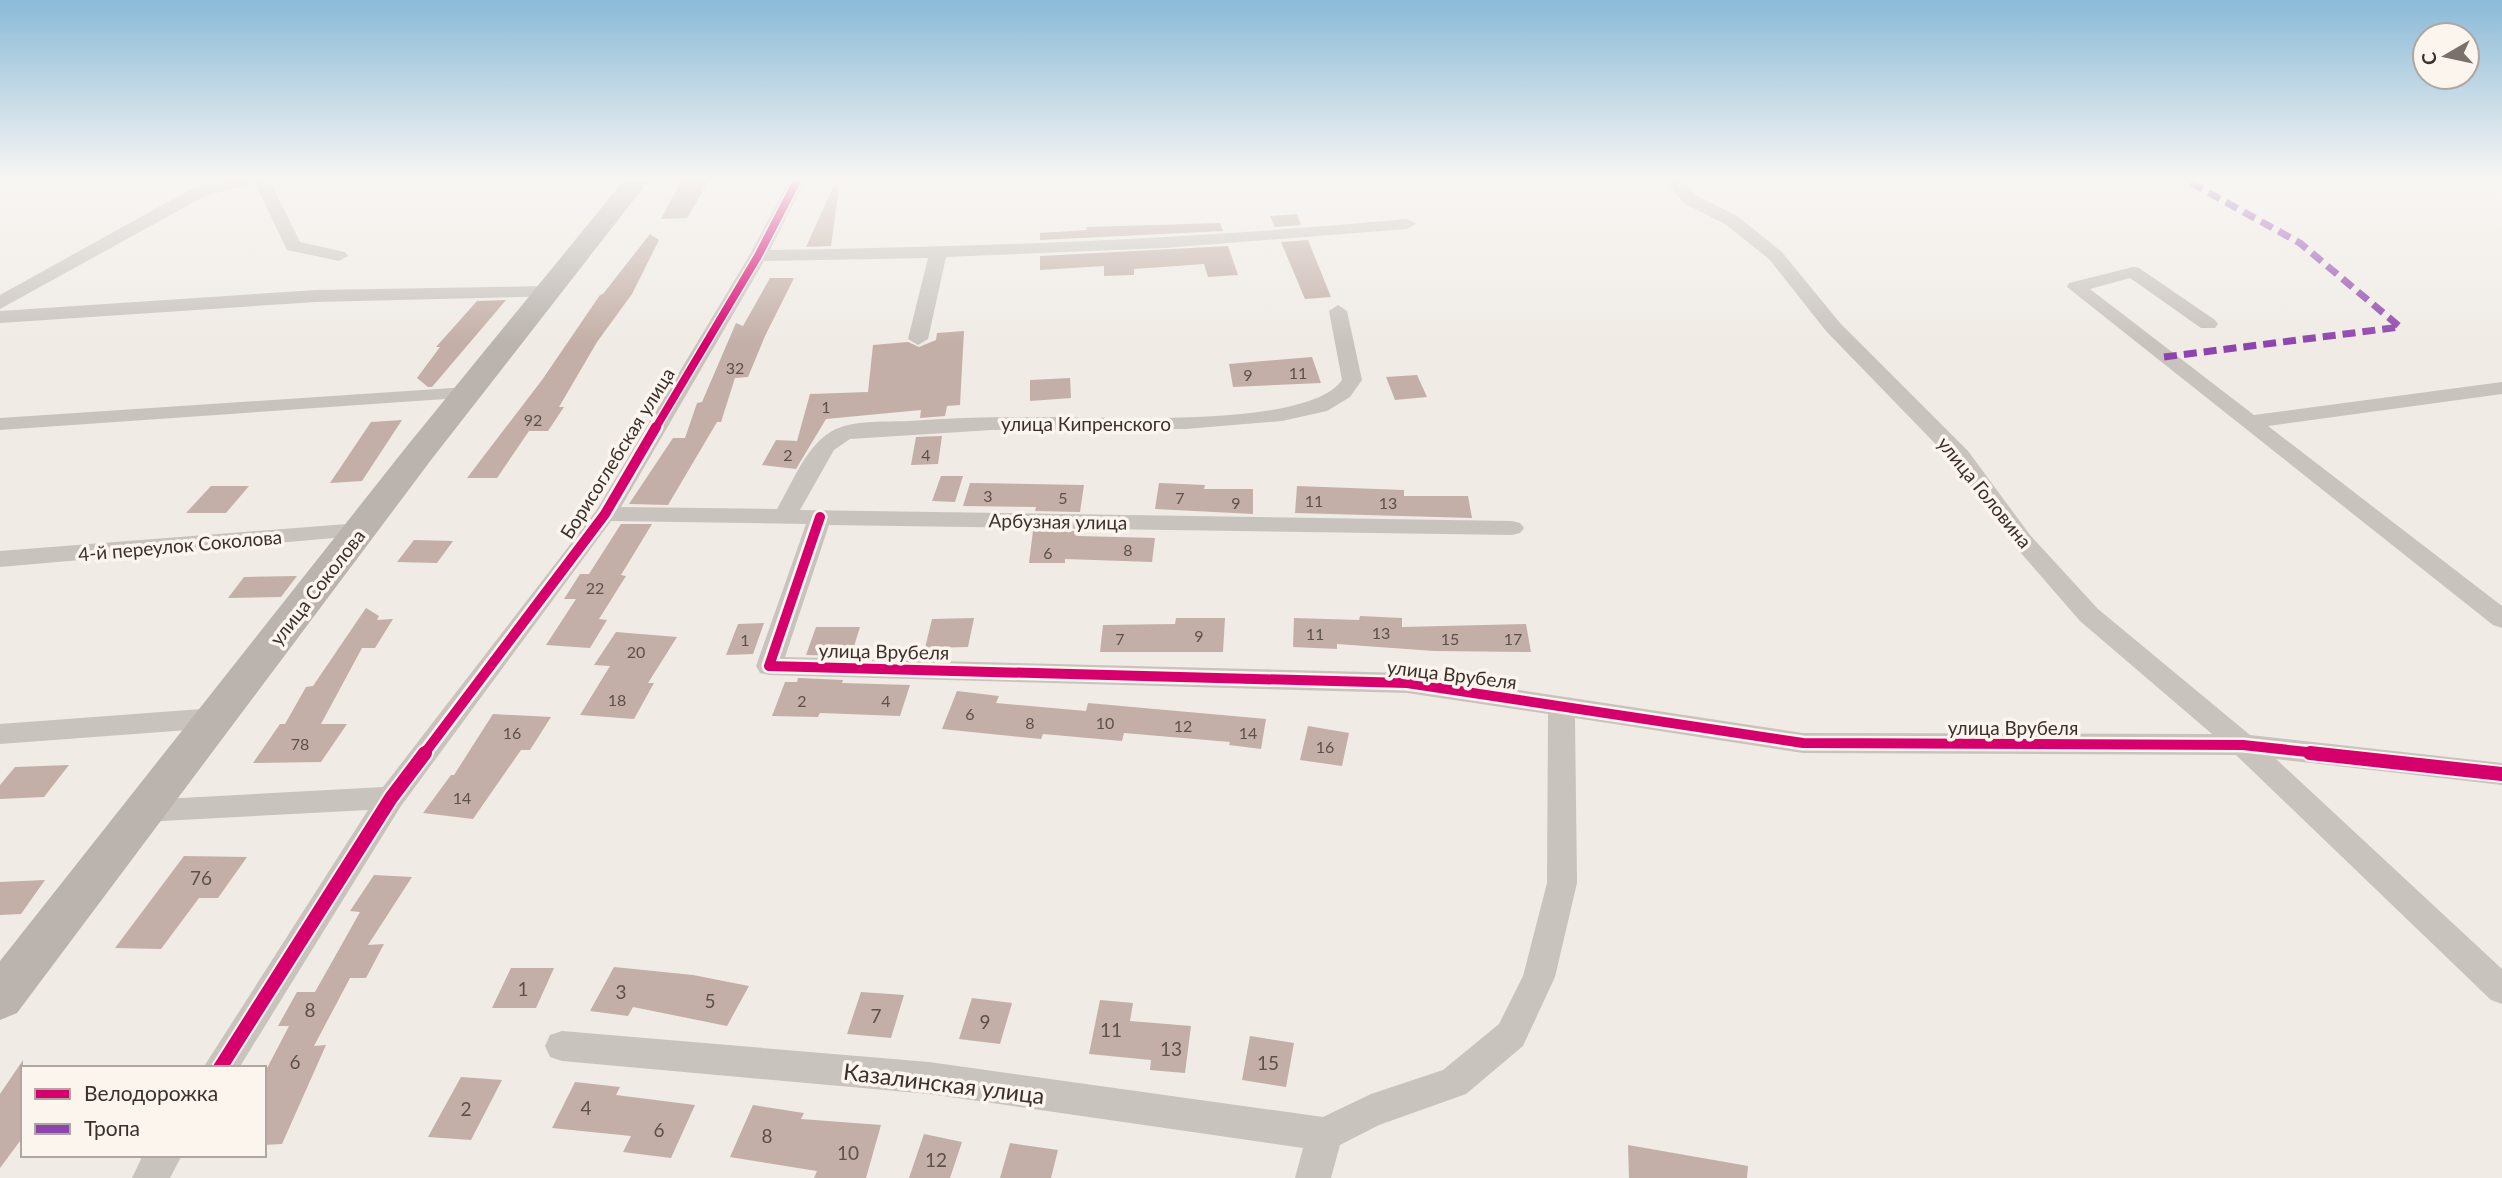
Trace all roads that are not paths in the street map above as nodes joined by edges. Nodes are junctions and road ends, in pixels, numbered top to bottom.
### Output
1 (124, 234) edge
2 (287, 234) edge
3 (594, 234) edge
4 (769, 234) edge
5 (1290, 234) edge
6 (1749, 234) edge
7 (938, 254) junction
8 (339, 256) dead end
9 (758, 256) junction
10 (548, 292) junction
11 (0, 303) edge
12 (1338, 311) dead end
13 (0, 317) edge
14 (2208, 324) dead end
15 (918, 339) dead end
16 (2502, 387) edge
17 (467, 393) junction
18 (2248, 422) junction
19 (0, 424) edge
20 (605, 514) junction
21 (784, 517) junction
22 (820, 517) junction
23 (1512, 528) dead end
24 (360, 530) junction
25 (0, 559) edge
26 (2502, 619) edge
27 (1561, 706) junction
28 (215, 718) junction
29 (0, 734) edge
30 (2243, 746) junction
31 (2502, 774) edge
32 (391, 798) junction
33 (143, 811) junction
34 (3, 990) edge
35 (2502, 990) edge
36 (562, 1046) dead end
37 (221, 1066) edge
38 (1325, 1134) junction
39 (163, 1157) edge
40 (150, 1178) edge
41 (1313, 1178) edge

1 - 11 street
2 - 8 street
3 - 10 main road, улица Соколова
4 - 9 street, Борисоглебская улица
5 - 7 street
6 - 30 street, улица Головина
7 - 9 street
7 - 15 street
9 - 20 street, Борисоглебская улица
10 - 13 street
10 - 17 main road, улица Соколова
12 - 21 street, улица Кипренского
14 - 18 street
16 - 18 street
17 - 19 street
17 - 24 main road, улица Соколова
18 - 26 street
20 - 21 street, Арбузная улица
20 - 32 street, Борисоглебская улица
21 - 22 street, Арбузная улица
22 - 23 street, Арбузная улица
22 - 27 street, улица Врубеля
24 - 25 street, 4-й переулок Соколова
24 - 28 main road, улица Соколова
27 - 30 street, улица Врубеля
27 - 38 street
28 - 29 street
28 - 33 main road, улица Соколова
30 - 31 street, улица Врубеля
30 - 35 street, улица Головина
32 - 33 street
32 - 37 street, Борисоглебская улица
33 - 34 main road, улица Соколова
36 - 38 street, Казалинская улица
38 - 41 street
39 - 40 street

